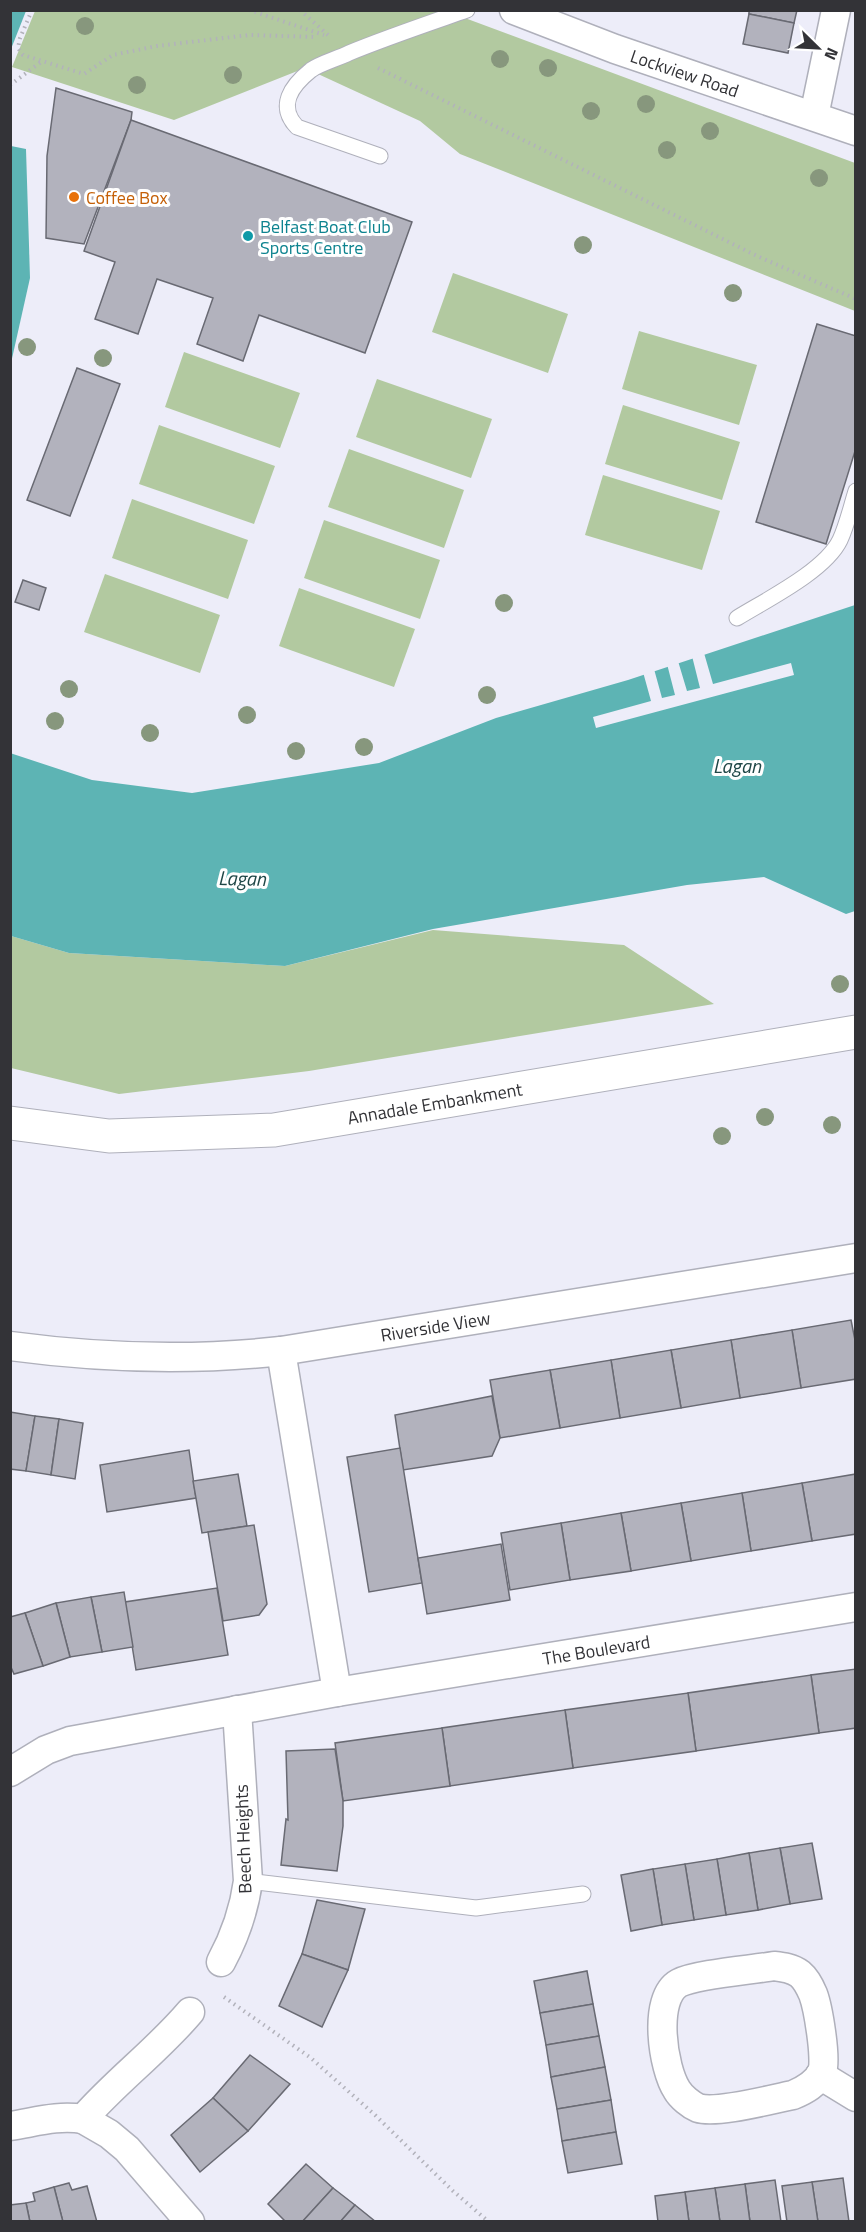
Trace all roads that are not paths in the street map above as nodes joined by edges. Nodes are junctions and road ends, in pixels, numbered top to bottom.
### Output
1 (467, 10) edge
2 (514, 10) edge
3 (836, 10) edge
4 (813, 116) junction
5 (855, 131) edge
6 (380, 156) dead end
7 (855, 491) edge
8 (737, 618) dead end
9 (855, 1032) edge
10 (10, 1123) edge
11 (855, 1258) edge
12 (10, 1346) edge
13 (281, 1351) junction
14 (855, 1607) edge
15 (337, 1692) junction
16 (237, 1710) junction
17 (10, 1772) edge
18 (248, 1881) junction
19 (583, 1894) dead end
20 (221, 1962) dead end
21 (190, 2012) dead end
22 (820, 2075) junction
23 (855, 2097) edge
24 (83, 2119) junction
25 (10, 2126) edge
26 (190, 2222) edge

1 - 6 lane
2 - 4 street, Lockview Road
3 - 4 street
4 - 5 street, Lockview Road
7 - 8 lane
9 - 10 street, Annadale Embankment
11 - 13 street, Riverside View
12 - 13 street, Riverside View
13 - 15 street
14 - 15 street, The Boulevard
15 - 16 street
16 - 17 street
16 - 18 street, Beech Heights
18 - 19 lane
18 - 20 street, Beech Heights
21 - 24 street
22 - 22 street
22 - 23 street
24 - 25 street
24 - 26 street

